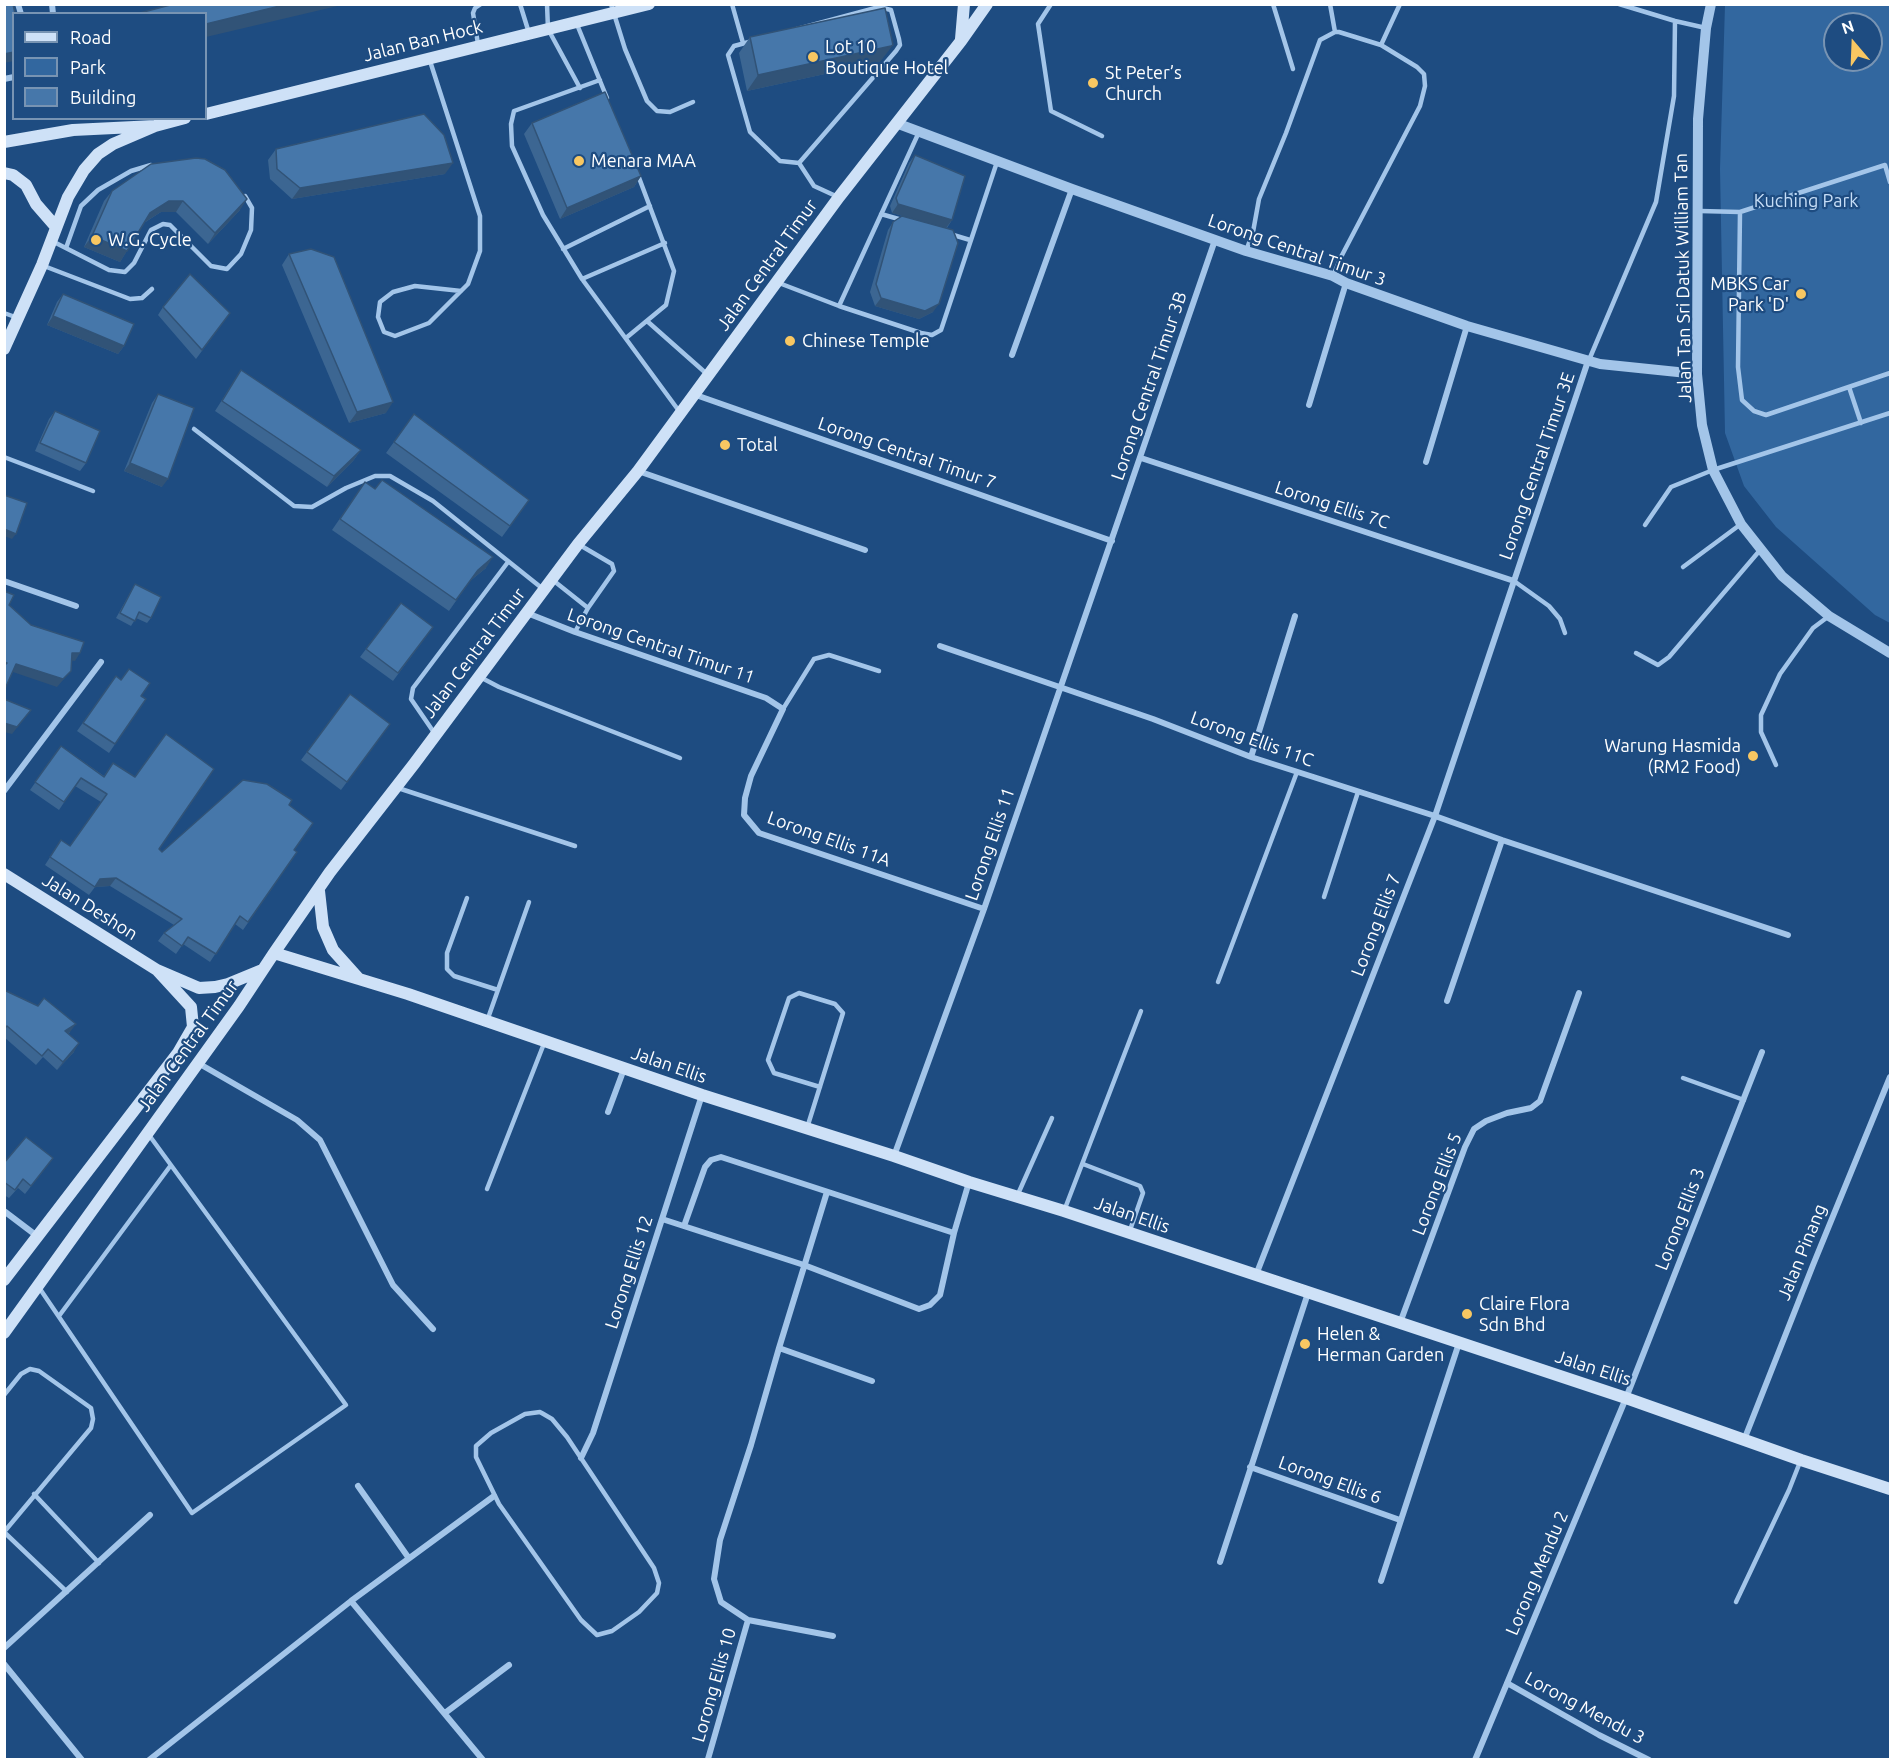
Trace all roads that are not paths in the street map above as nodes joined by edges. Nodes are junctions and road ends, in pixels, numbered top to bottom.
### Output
1 (481, 4) edge
2 (520, 4) edge
3 (547, 4) edge
4 (649, 4) edge
5 (732, 4) edge
6 (964, 4) edge
7 (987, 4) edge
8 (1051, 4) edge
9 (1273, 4) edge
10 (1330, 4) edge
11 (1400, 4) edge
12 (1619, 4) edge
13 (1711, 4) edge
14 (612, 9) edge
15 (1675, 21) junction
16 (576, 22) junction
17 (1706, 28) junction
18 (548, 29) junction
19 (1335, 32) junction
20 (529, 34) junction
21 (961, 41) junction
22 (743, 43) junction
23 (1382, 45) junction
24 (478, 46) junction
25 (429, 58) junction
26 (1293, 69) dead end
27 (600, 80) junction
28 (580, 88) junction
29 (609, 101) edge
30 (693, 102) dead end
31 (207, 114) edge
32 (178, 120) edge
33 (896, 123) junction
34 (72, 124) edge
35 (155, 126) junction
36 (919, 132) junction
37 (1102, 136) dead end
38 (4, 142) edge
39 (997, 162) junction
40 (799, 163) junction
41 (156, 164) edge
42 (634, 164) edge
43 (4, 173) edge
44 (1890, 182) edge
45 (1072, 189) junction
46 (243, 194) edge
47 (839, 197) junction
48 (650, 206) junction
49 (1698, 211) junction
50 (1740, 212) junction
51 (881, 214) junction
52 (903, 221) edge
53 (56, 227) junction
54 (948, 233) edge
55 (970, 240) junction
56 (1215, 240) junction
57 (51, 241) junction
58 (665, 243) junction
59 (66, 248) junction
60 (563, 249) junction
61 (1246, 250) junction
62 (42, 265) junction
63 (1333, 276) junction
64 (582, 279) junction
65 (777, 282) junction
66 (1346, 283) junction
67 (152, 289) dead end
68 (461, 291) junction
69 (839, 306) junction
70 (4, 314) edge
71 (18, 318) junction
72 (647, 321) junction
73 (1467, 326) junction
74 (626, 338) junction
75 (4, 348) edge
76 (1012, 355) dead end
77 (1588, 361) junction
78 (1890, 373) edge
79 (1697, 374) junction
80 (708, 375) junction
81 (1849, 387) junction
82 (693, 394) junction
83 (1309, 405) dead end
84 (680, 412) junction
85 (1890, 413) edge
86 (1861, 423) junction
87 (194, 429) edge
88 (4, 457) edge
89 (1141, 458) junction
90 (1426, 462) dead end
91 (1713, 470) junction
92 (638, 471) junction
93 (93, 491) dead end
94 (1741, 524) junction
95 (1645, 525) dead end
96 (1112, 541) junction
97 (578, 544) junction
98 (1761, 549) junction
99 (865, 550) dead end
100 (508, 562) junction
101 (1683, 567) dead end
102 (552, 579) junction
103 (4, 581) edge
104 (1514, 581) junction
105 (544, 590) junction
106 (76, 606) dead end
107 (588, 609) junction
108 (527, 613) junction
109 (1295, 616) dead end
110 (1828, 616) junction
111 (575, 632) junction
112 (1565, 633) dead end
113 (940, 646) dead end
114 (1636, 653) dead end
115 (1890, 653) edge
116 (101, 662) dead end
117 (879, 671) dead end
118 (480, 677) junction
119 (1061, 687) junction
120 (783, 709) junction
121 (435, 734) junction
122 (1251, 757) junction
123 (680, 758) dead end
124 (1776, 765) dead end
125 (1297, 772) junction
126 (396, 788) junction
127 (4, 791) edge
128 (1358, 792) junction
129 (1435, 816) junction
130 (1502, 840) junction
131 (575, 846) dead end
132 (4, 874) edge
133 (319, 891) junction
134 (1324, 897) dead end
135 (466, 898) dead end
136 (529, 902) dead end
137 (984, 909) junction
138 (1788, 935) dead end
139 (274, 952) junction
140 (157, 970) junction
141 (264, 970) junction
142 (359, 980) junction
143 (1218, 982) dead end
144 (498, 990) junction
145 (1579, 993) dead end
146 (1447, 1001) dead end
147 (1141, 1011) dead end
148 (487, 1021) junction
149 (545, 1041) junction
150 (1762, 1052) dead end
151 (198, 1062) junction
152 (624, 1068) junction
153 (1890, 1077) edge
154 (1683, 1078) dead end
155 (820, 1087) junction
156 (702, 1095) junction
157 (1744, 1100) junction
158 (608, 1112) dead end
159 (1052, 1118) dead end
160 (807, 1129) junction
161 (148, 1132) junction
162 (894, 1156) junction
163 (1083, 1164) junction
164 (171, 1165) junction
165 (969, 1182) junction
166 (487, 1189) dead end
167 (827, 1192) junction
168 (1017, 1197) junction
169 (4, 1211) edge
170 (1064, 1211) junction
171 (662, 1219) junction
172 (684, 1226) junction
173 (954, 1233) junction
174 (1130, 1233) junction
175 (37, 1236) junction
176 (804, 1266) junction
177 (1256, 1276) junction
178 (4, 1280) edge
179 (38, 1286) junction
180 (1308, 1293) junction
181 (59, 1316) junction
182 (1400, 1323) junction
183 (433, 1329) dead end
184 (4, 1333) edge
185 (1459, 1343) junction
186 (779, 1348) junction
187 (872, 1381) dead end
188 (4, 1395) edge
189 (1626, 1398) junction
190 (1744, 1440) junction
191 (581, 1458) junction
192 (1801, 1460) junction
193 (1250, 1467) junction
194 (358, 1486) dead end
195 (1890, 1489) edge
196 (34, 1494) junction
197 (494, 1496) junction
198 (150, 1515) dead end
199 (1400, 1520) junction
200 (4, 1532) edge
201 (408, 1557) junction
202 (1220, 1562) dead end
203 (99, 1563) junction
204 (1381, 1581) dead end
205 (67, 1592) junction
206 (351, 1600) junction
207 (1736, 1602) dead end
208 (748, 1620) junction
209 (834, 1636) dead end
210 (4, 1648) edge
211 (4, 1664) edge
212 (509, 1665) dead end
213 (1507, 1683) junction
214 (445, 1713) junction
215 (708, 1759) edge
216 (82, 1760) edge
217 (149, 1760) edge
218 (483, 1760) edge
219 (1475, 1760) edge
220 (1649, 1760) edge

1 - 24 lane
2 - 20 lane
3 - 18 lane
4 - 14 main road, Jalan Ban Hock
5 - 22 lane
6 - 21 main road
7 - 21 main road, Jalan Central Timur
8 - 37 lane
9 - 26 lane
10 - 19 lane
11 - 23 lane
12 - 15 lane
13 - 17 street, Jalan Tan Sri Datuk William Tan
14 - 16 main road, Jalan Ban Hock
14 - 30 lane
15 - 17 lane
15 - 77 lane
16 - 18 main road, Jalan Ban Hock
16 - 27 lane
17 - 49 street, Jalan Tan Sri Datuk William Tan
18 - 20 main road, Jalan Ban Hock
18 - 28 lane
19 - 23 lane
19 - 61 lane
20 - 24 main road, Jalan Ban Hock
21 - 33 main road, Jalan Central Timur
22 - 40 lane
22 - 40 lane
23 - 63 lane
24 - 25 main road, Jalan Ban Hock
25 - 31 main road, Jalan Ban Hock
25 - 68 lane
27 - 28 lane
27 - 29 lane
28 - 60 lane
32 - 35 main road
33 - 36 street, Lorong Central Timur 3
33 - 47 main road, Jalan Central Timur
34 - 35 main road
34 - 38 main road
35 - 53 main road
36 - 39 street, Lorong Central Timur 3
36 - 51 lane
39 - 45 street, Lorong Central Timur 3
39 - 55 lane
40 - 47 lane
41 - 59 lane
42 - 48 lane
43 - 53 main road
44 - 50 lane
45 - 56 street, Lorong Central Timur 3
45 - 76 street
46 - 59 lane
47 - 65 main road, Jalan Central Timur
48 - 58 lane
48 - 60 lane
49 - 50 lane
49 - 79 street, Jalan Tan Sri Datuk William Tan
50 - 81 lane
51 - 52 lane
51 - 69 lane
53 - 57 main road
54 - 55 lane
55 - 69 lane
56 - 61 street, Lorong Central Timur 3
56 - 89 street, Lorong Central Timur 3B
57 - 59 lane
57 - 62 main road
58 - 64 lane
58 - 72 lane
60 - 64 lane
61 - 63 street, Lorong Central Timur 3
62 - 67 lane
62 - 71 main road
63 - 66 street, Lorong Central Timur 3
64 - 74 lane
65 - 69 lane
65 - 80 main road, Jalan Central Timur
66 - 73 street, Lorong Central Timur 3
66 - 83 street
68 - 68 lane
70 - 71 lane
71 - 75 main road
72 - 74 lane
72 - 80 lane
73 - 77 street, Lorong Central Timur 3
73 - 90 street
74 - 84 lane
77 - 79 street, Lorong Central Timur 3
77 - 104 street, Lorong Central Timur 3E
78 - 81 lane
79 - 91 street, Jalan Tan Sri Datuk William Tan
80 - 82 main road, Jalan Central Timur
81 - 86 lane
82 - 84 main road, Jalan Central Timur
82 - 96 street, Lorong Central Timur 7
84 - 92 main road, Jalan Central Timur
85 - 86 lane
86 - 91 lane
87 - 100 lane
88 - 93 lane
89 - 96 street, Lorong Central Timur 3B
89 - 104 street, Lorong Ellis 7C
91 - 94 street, Jalan Tan Sri Datuk William Tan
91 - 95 lane
92 - 97 main road, Jalan Central Timur
92 - 99 street
94 - 98 street, Jalan Tan Sri Datuk William Tan
94 - 101 lane
96 - 119 street, Lorong Ellis 11
97 - 102 main road, Jalan Central Timur
97 - 107 lane
98 - 110 street, Jalan Tan Sri Datuk William Tan
98 - 114 lane
100 - 105 lane
100 - 121 lane
102 - 105 main road, Jalan Central Timur
102 - 107 lane
103 - 106 street
104 - 112 lane
104 - 129 street, Lorong Ellis 7
105 - 108 main road, Jalan Central Timur
107 - 111 lane
108 - 111 street, Lorong Central Timur 11
108 - 118 main road, Jalan Central Timur
109 - 122 street
110 - 115 street, Jalan Tan Sri Datuk William Tan
110 - 124 lane
111 - 120 street, Lorong Central Timur 11
113 - 119 street, Lorong Ellis 11C
116 - 127 street
117 - 120 lane
118 - 121 main road, Jalan Central Timur
118 - 123 lane
119 - 122 street, Lorong Ellis 11C
119 - 137 street, Lorong Ellis 11
120 - 137 street, Lorong Ellis 11A
121 - 126 main road, Jalan Central Timur
122 - 125 street, Lorong Ellis 11C
125 - 128 street, Lorong Ellis 11C
125 - 143 lane
126 - 131 lane
126 - 133 main road, Jalan Central Timur
128 - 129 street, Lorong Ellis 11C
128 - 134 lane
129 - 130 street, Lorong Ellis 11C
129 - 177 street, Lorong Ellis 7
130 - 138 street, Lorong Ellis 11C
130 - 146 street
132 - 140 main road, Jalan Deshon
133 - 139 main road, Jalan Central Timur
133 - 142 main road
135 - 144 lane
136 - 144 lane
137 - 162 street, Lorong Ellis 11
139 - 141 main road, Jalan Central Timur
139 - 142 main road, Jalan Ellis
140 - 141 main road
140 - 175 main road, Jalan Central Timur
141 - 151 main road, Jalan Central Timur
142 - 148 main road, Jalan Ellis
144 - 148 lane
145 - 182 street, Lorong Ellis 5
147 - 163 lane
148 - 149 main road, Jalan Ellis
149 - 152 main road, Jalan Ellis
149 - 166 lane
150 - 157 street, Lorong Ellis 3
151 - 161 main road, Jalan Central Timur
151 - 183 street
152 - 156 main road, Jalan Ellis
152 - 158 street
153 - 190 street, Jalan Pinang
154 - 157 lane
155 - 155 lane
155 - 160 lane
156 - 160 main road, Jalan Ellis
156 - 171 street, Lorong Ellis 12
157 - 189 street, Lorong Ellis 3
159 - 168 lane
160 - 162 main road, Jalan Ellis
161 - 164 lane
161 - 179 main road, Jalan Central Timur
162 - 165 main road, Jalan Ellis
163 - 170 lane
163 - 174 lane
164 - 181 lane
164 - 181 lane
165 - 168 main road, Jalan Ellis
165 - 173 street
167 - 172 street
167 - 173 street
167 - 176 street
168 - 170 main road, Jalan Ellis
169 - 175 street
170 - 174 main road, Jalan Ellis
171 - 172 street
171 - 191 street, Lorong Ellis 12
172 - 176 street
173 - 176 street
174 - 177 main road, Jalan Ellis
175 - 178 main road, Jalan Central Timur
176 - 186 street
177 - 180 main road, Jalan Ellis
179 - 181 lane
179 - 184 main road, Jalan Central Timur
180 - 182 main road, Jalan Ellis
180 - 193 street
182 - 185 main road, Jalan Ellis
185 - 189 main road, Jalan Ellis
185 - 199 street
186 - 187 street
186 - 208 street
188 - 196 lane
189 - 190 main road, Jalan Ellis
189 - 213 street, Lorong Mendu 2
190 - 192 main road, Jalan Ellis
191 - 197 lane
191 - 197 lane
192 - 195 main road, Jalan Ellis
192 - 207 lane
193 - 199 street, Lorong Ellis 6
193 - 202 street
194 - 201 street
196 - 200 lane
196 - 203 lane
197 - 201 street
198 - 203 street
199 - 204 street
200 - 205 lane
201 - 206 street
203 - 205 street
205 - 210 street
206 - 214 street
206 - 217 street
208 - 209 street
208 - 215 street, Lorong Ellis 10
211 - 216 street
212 - 214 street
213 - 219 street, Lorong Mendu 2
213 - 220 street, Lorong Mendu 3
214 - 218 street

